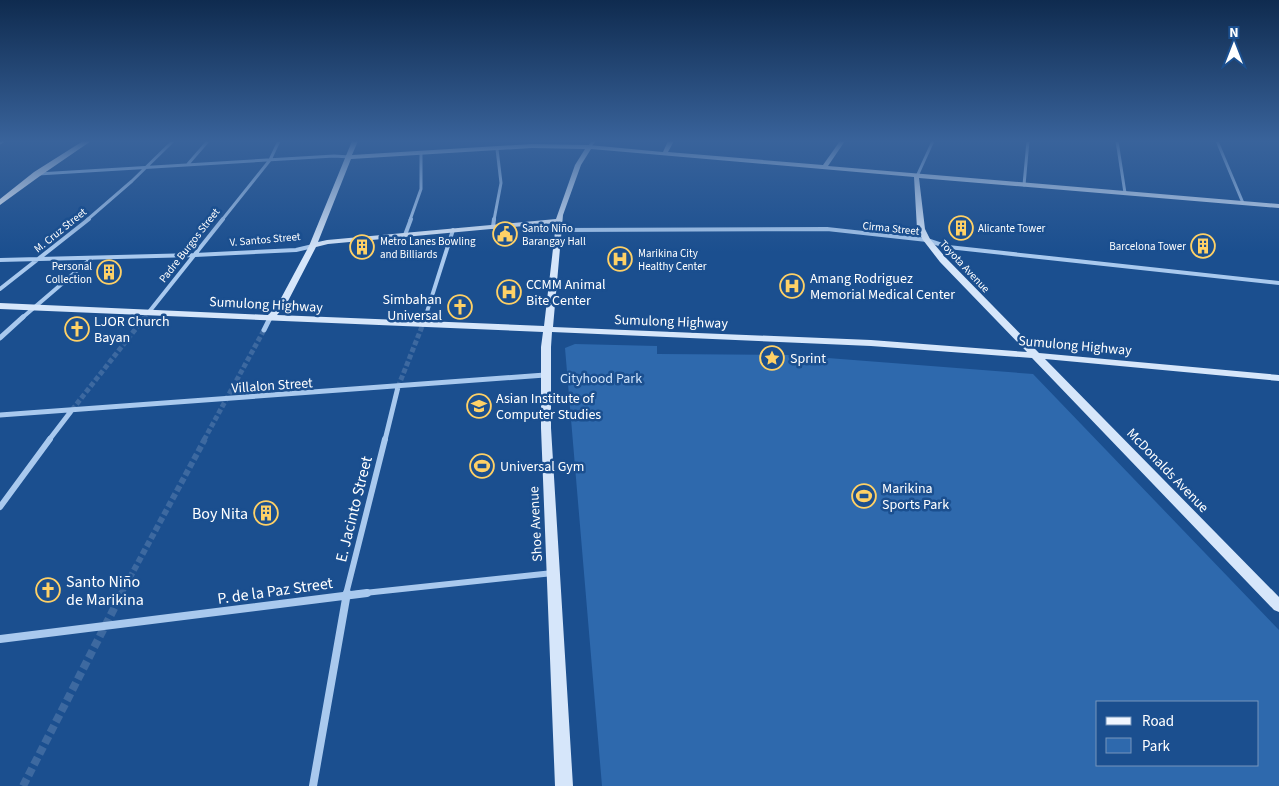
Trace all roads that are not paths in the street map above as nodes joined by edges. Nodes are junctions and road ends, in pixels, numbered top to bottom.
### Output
1 (32, 178) edge
2 (137, 178) edge
3 (256, 178) edge
4 (341, 178) edge
5 (421, 178) edge
6 (500, 178) edge
7 (574, 178) edge
8 (916, 178) edge
9 (957, 178) edge
10 (1025, 178) edge
11 (1123, 178) edge
12 (1232, 178) edge
13 (1024, 184) junction
14 (1125, 193) junction
15 (0, 203) edge
16 (1243, 203) junction
17 (1279, 206) edge
18 (560, 221) junction
19 (493, 227) junction
20 (452, 230) junction
21 (559, 230) junction
22 (405, 235) junction
23 (927, 240) junction
24 (312, 246) junction
25 (194, 256) junction
26 (92, 258) junction
27 (0, 260) edge
28 (38, 260) junction
29 (1279, 284) edge
30 (0, 289) edge
31 (0, 306) edge
32 (35, 307) junction
33 (149, 312) junction
34 (270, 318) junction
35 (423, 324) junction
36 (549, 329) junction
37 (264, 330) tunnel mouth
38 (0, 338) edge
39 (1036, 355) junction
40 (545, 375) junction
41 (1279, 378) edge
42 (398, 387) junction
43 (72, 410) junction
44 (0, 414) edge
45 (0, 507) edge
46 (554, 572) junction
47 (346, 595) junction
48 (1279, 606) edge
49 (0, 639) edge
50 (313, 786) edge
51 (564, 786) edge

1 - 15 main road
2 - 28 street, M. Cruz Street
3 - 25 street, Padre Burgos Street
4 - 24 street
5 - 22 street
6 - 19 street
7 - 18 street, Shoe Avenue
8 - 23 street, Toyota Avenue
9 - 13 street
10 - 13 street
11 - 14 street
12 - 16 street
13 - 14 street
14 - 16 street
16 - 17 street
18 - 19 street, V. Santos Street
18 - 21 street, Shoe Avenue
19 - 20 street, V. Santos Street
20 - 22 street, V. Santos Street
20 - 35 street
21 - 23 street, Cirma Street
21 - 36 street, Shoe Avenue
22 - 24 street, V. Santos Street
23 - 29 street, Cirma Street
23 - 39 street, Toyota Avenue
24 - 25 street, V. Santos Street
24 - 34 street
25 - 26 street, V. Santos Street
25 - 33 street, Padre Burgos Street
26 - 28 street, V. Santos Street
26 - 32 street
27 - 28 street, V. Santos Street
28 - 30 street, M. Cruz Street
31 - 32 street, Sumulong Highway
32 - 33 street, Sumulong Highway
32 - 38 street
33 - 34 street, Sumulong Highway
34 - 35 street, Sumulong Highway
34 - 37 street
35 - 36 street, Sumulong Highway
36 - 39 street, Sumulong Highway
36 - 40 street, Shoe Avenue
39 - 41 street, Sumulong Highway
39 - 48 street, McDonalds Avenue
40 - 42 street, Villalon Street
40 - 46 street, Shoe Avenue
42 - 43 street, Villalon Street
42 - 47 street, E. Jacinto Street
43 - 44 street, Villalon Street
43 - 45 street
46 - 47 street, P. de la Paz Street
46 - 51 street, Shoe Avenue
47 - 49 street, P. de la Paz Street
47 - 50 street, E. Jacinto Street

